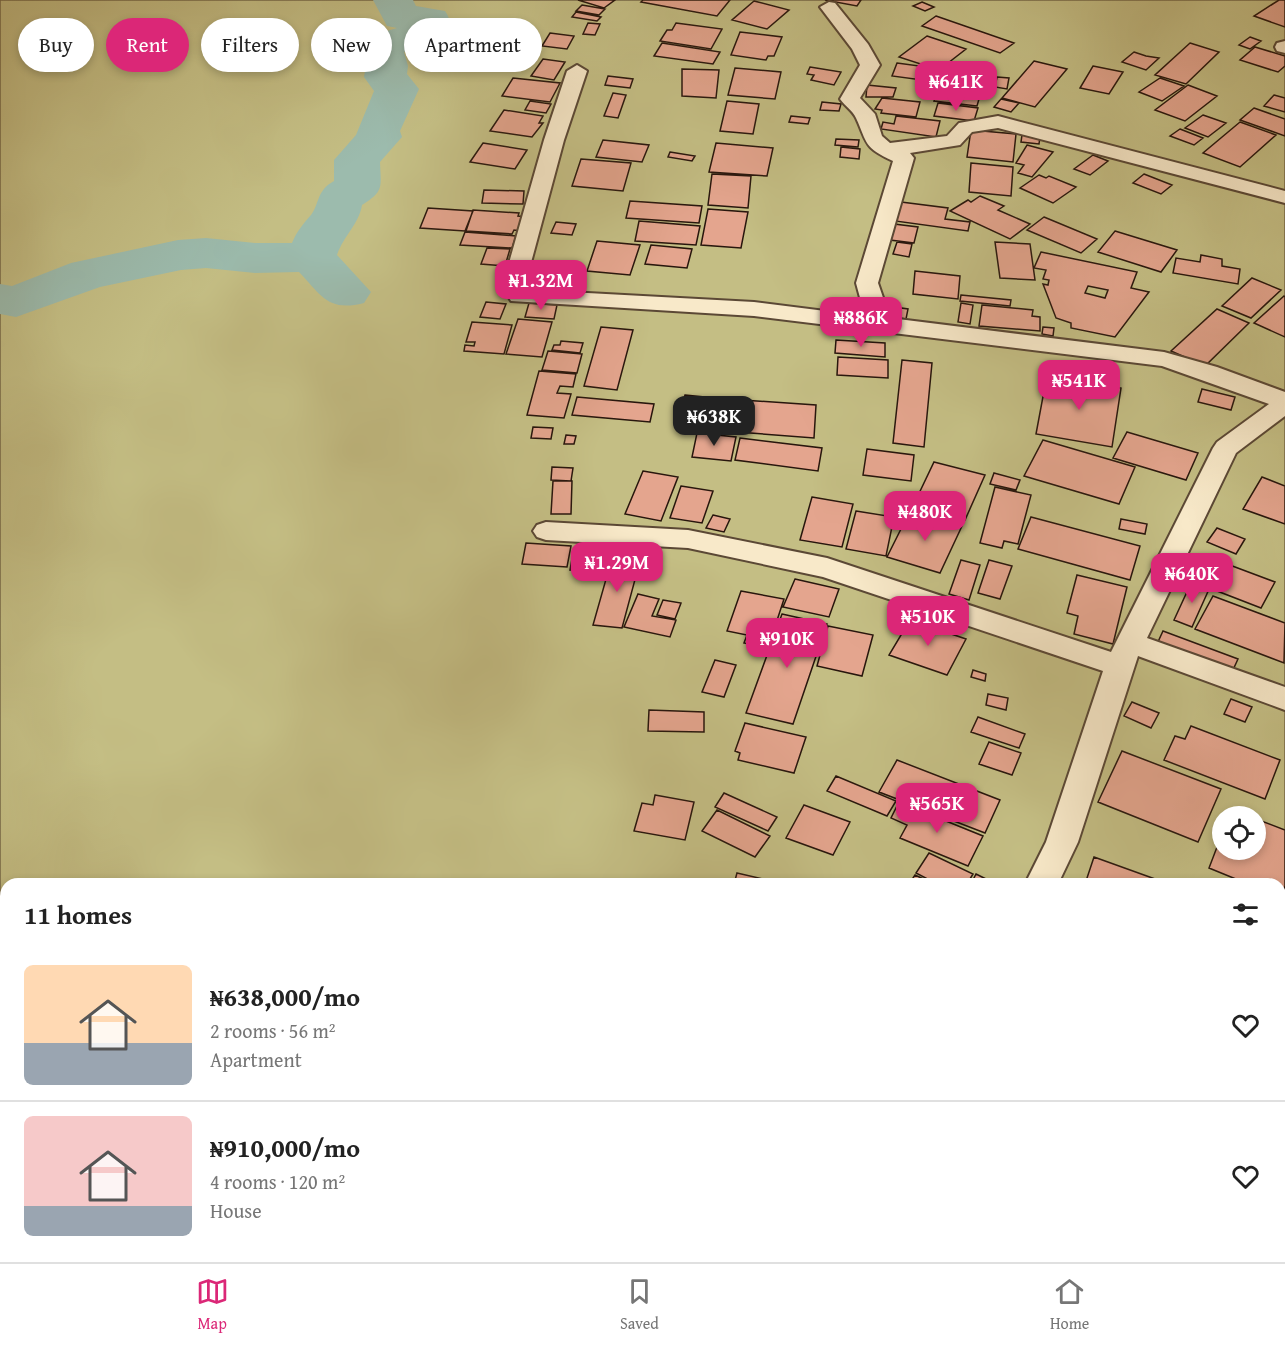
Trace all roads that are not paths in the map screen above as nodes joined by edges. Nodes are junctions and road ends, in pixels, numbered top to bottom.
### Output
1 (829, 7) dead end
2 (577, 71) dead end
3 (886, 150) junction
4 (1285, 196) edge
5 (880, 325) junction
6 (1285, 403) edge
7 (546, 531) dead end
8 (1126, 655) junction
9 (1285, 699) edge
10 (1044, 878) edge

1 - 3 street
2 - 5 street
3 - 4 street
3 - 5 street
5 - 6 street
6 - 8 street
7 - 8 street
8 - 9 street
8 - 10 street

